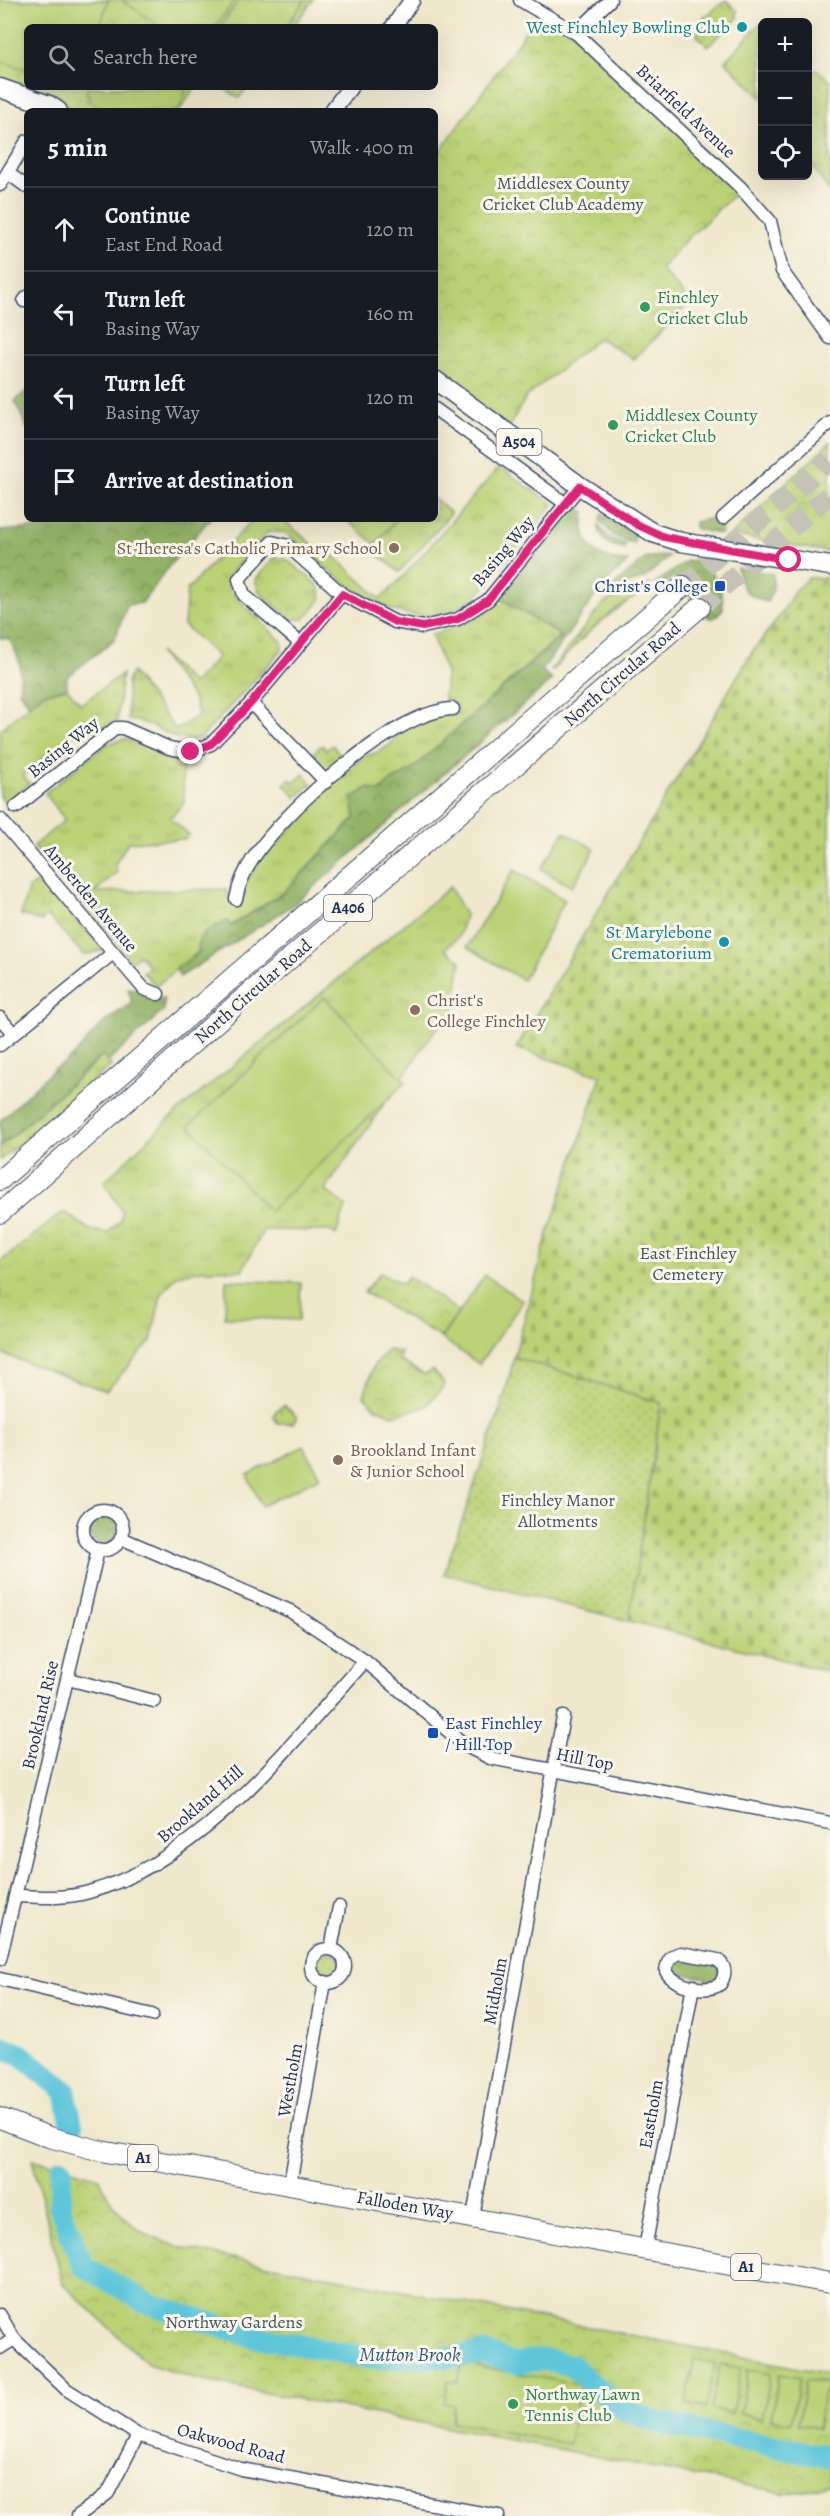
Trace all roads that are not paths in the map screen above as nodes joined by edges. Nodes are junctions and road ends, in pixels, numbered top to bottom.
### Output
1 (412, 0) edge
2 (520, 0) edge
3 (610, 0) edge
4 (395, 24) edge
5 (576, 33) junction
6 (0, 88) edge
7 (348, 90) edge
8 (48, 108) edge
9 (334, 108) edge
10 (24, 146) edge
11 (8, 173) junction
12 (0, 185) edge
13 (24, 185) edge
14 (830, 338) edge
15 (438, 382) edge
16 (438, 411) edge
17 (830, 423) edge
18 (580, 486) junction
19 (566, 504) junction
20 (723, 518) dead end
21 (830, 566) edge
22 (683, 586) tunnel mouth
23 (342, 594) junction
24 (700, 607) tunnel mouth
25 (300, 643) junction
26 (251, 703) junction
27 (453, 709) dead end
28 (326, 782) junction
29 (16, 807) dead end
30 (0, 819) edge
31 (236, 898) dead end
32 (113, 953) junction
33 (158, 994) dead end
34 (0, 1018) edge
35 (13, 1034) junction
36 (0, 1045) edge
37 (0, 1180) edge
38 (0, 1213) edge
39 (121, 1538) junction
40 (98, 1550) junction
41 (365, 1661) junction
42 (68, 1679) junction
43 (154, 1701) dead end
44 (563, 1717) dead end
45 (553, 1771) junction
46 (830, 1823) edge
47 (16, 1896) junction
48 (339, 1907) dead end
49 (331, 1949) junction
50 (0, 1959) edge
51 (0, 1979) edge
52 (325, 1982) junction
53 (693, 1986) junction
54 (152, 2015) dead end
55 (0, 2118) edge
56 (290, 2184) junction
57 (473, 2217) junction
58 (645, 2249) junction
59 (824, 2280) edge
60 (0, 2315) edge
61 (14, 2339) junction
62 (0, 2348) edge
63 (138, 2435) junction
64 (78, 2516) edge
65 (498, 2516) edge

1 - 4 street
2 - 5 street, Briarfield Avenue
3 - 5 street
5 - 14 street, Briarfield Avenue
6 - 8 main road
7 - 9 street
10 - 11 street
11 - 12 street
11 - 13 street
15 - 18 main road, A504
16 - 19 street
17 - 20 street
18 - 19 street, Basing Way
18 - 21 main road, A504
19 - 23 street, Basing Way
22 - 37 highway, North Circular Road / A406
23 - 25 street, Basing Way
23 - 25 street, Basing Way
24 - 38 highway, North Circular Road / A406
25 - 26 street, Basing Way
26 - 28 street
26 - 29 street, Basing Way
27 - 28 street
28 - 31 street
30 - 32 street, Amberden Avenue
32 - 33 street, Amberden Avenue
32 - 35 street
34 - 35 street
35 - 36 street
39 - 40 street
39 - 40 street
39 - 41 street
40 - 42 street, Brookland Rise
41 - 45 street, Hill Top
41 - 47 street, Brookland Hill
42 - 43 street
42 - 47 street, Brookland Rise
44 - 45 street, Midholm
45 - 46 street, Hill Top
45 - 57 street, Midholm
47 - 50 street, Brookland Rise
48 - 49 street
49 - 52 street
49 - 52 street
51 - 54 street
52 - 56 street, Westholm
53 - 53 street
53 - 58 street, Eastholm
55 - 56 highway, Falloden Way / A1
56 - 57 highway, Falloden Way / A1
57 - 58 highway, Falloden Way / A1
58 - 59 highway, Falloden Way / A1
60 - 61 street, Oakwood Road
61 - 62 street
61 - 63 street, Oakwood Road
63 - 64 street
63 - 65 street, Oakwood Road

